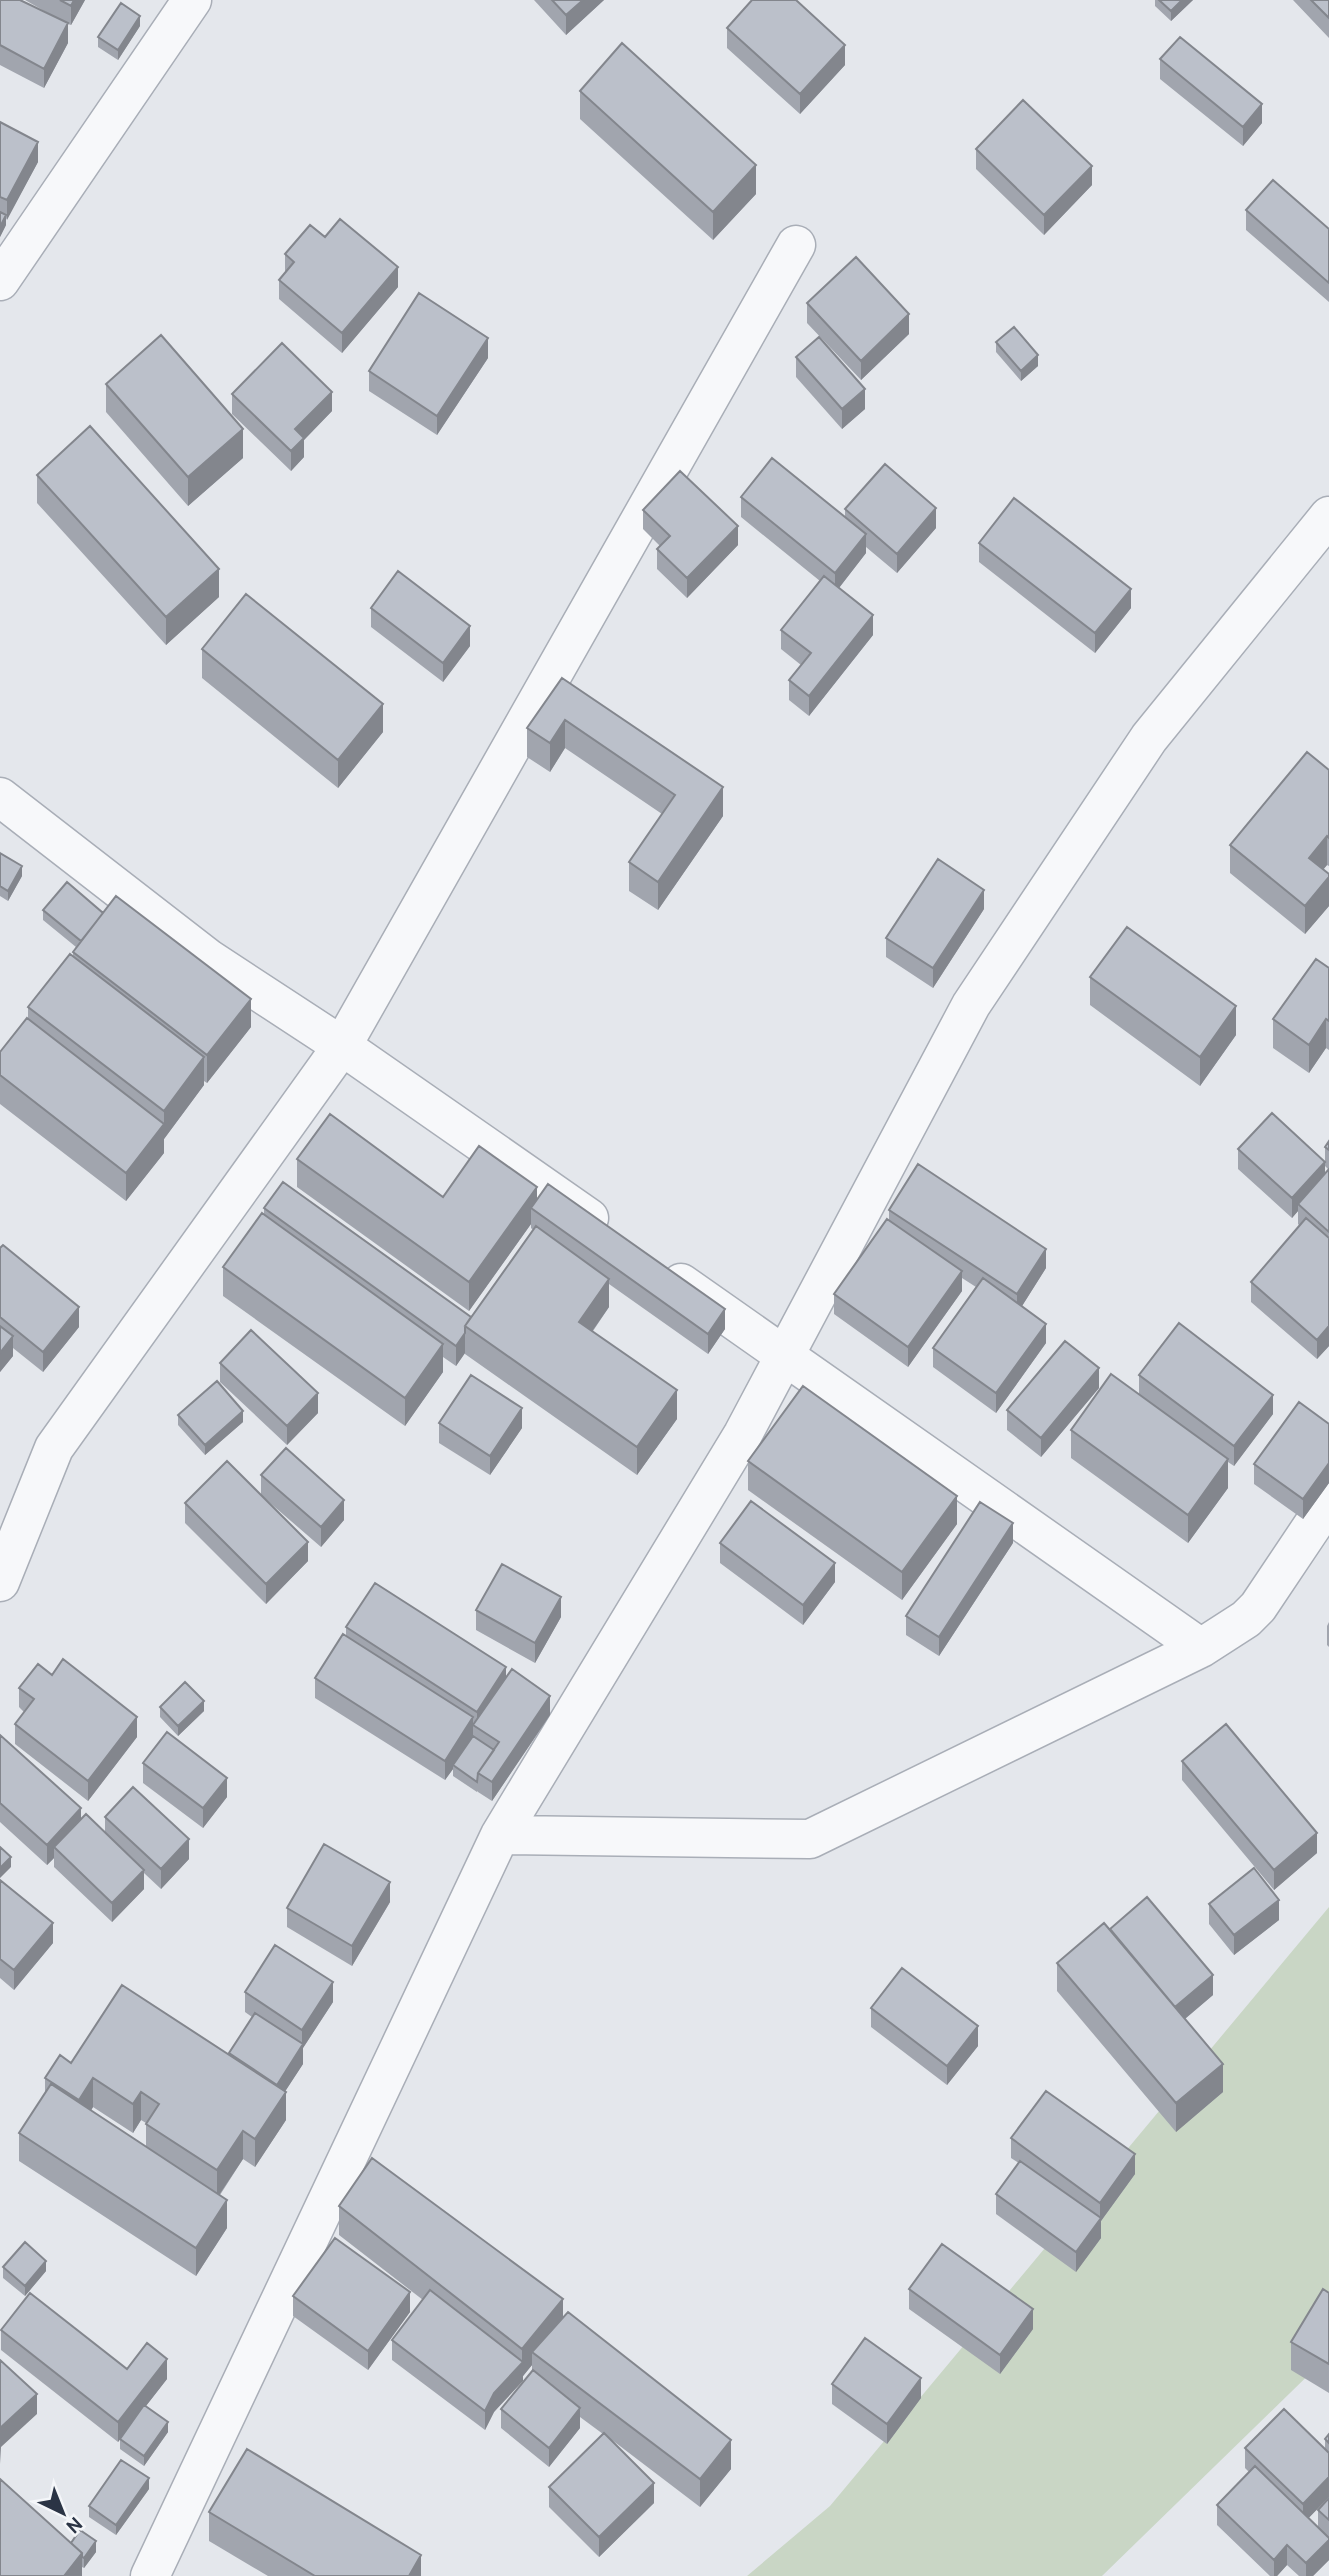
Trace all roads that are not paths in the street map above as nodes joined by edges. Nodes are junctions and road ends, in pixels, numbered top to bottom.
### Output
1 (192, 0) edge
2 (796, 246) dead end
3 (0, 281) edge
4 (1329, 516) edge
5 (0, 797) edge
6 (342, 1046) junction
7 (614, 1236) edge
8 (648, 1260) edge
9 (785, 1356) junction
10 (1329, 1501) edge
11 (0, 1582) edge
12 (1201, 1648) junction
13 (500, 1835) junction
14 (150, 2576) edge

1 - 3 street
2 - 6 street
4 - 9 street
5 - 6 street
6 - 7 street
6 - 11 street
8 - 9 street
9 - 12 street
9 - 13 street
10 - 12 street
12 - 13 street
13 - 14 street

